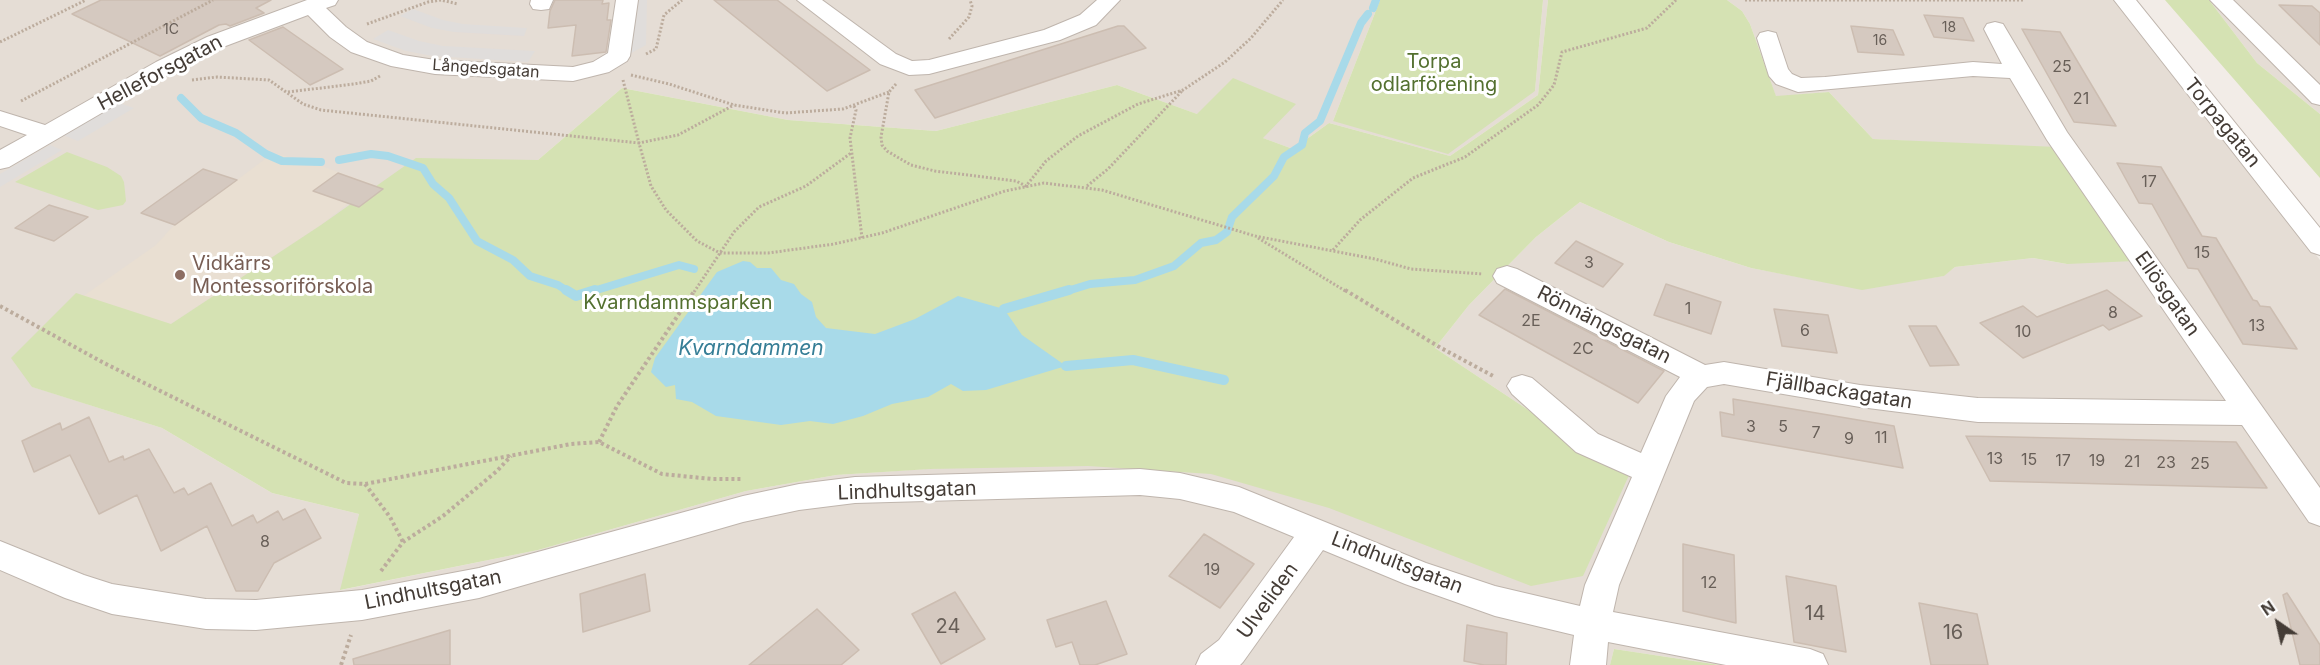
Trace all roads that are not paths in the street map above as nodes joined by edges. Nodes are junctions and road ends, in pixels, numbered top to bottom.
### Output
1 (627, 0) edge
2 (808, 0) edge
3 (1110, 0) edge
4 (2125, 0) edge
5 (2221, 0) edge
6 (319, 3) edge
7 (1995, 29) dead end
8 (1768, 38) dead end
9 (2282, 60) junction
10 (2320, 68) edge
11 (2018, 72) junction
12 (2320, 98) edge
13 (9, 110) edge
14 (46, 133) junction
15 (0, 161) edge
16 (2320, 246) edge
17 (1507, 276) road end
18 (1700, 377) junction
19 (1522, 386) road end
20 (2250, 413) junction
21 (1650, 471) junction
22 (2320, 513) edge
23 (1317, 532) junction
24 (0, 555) edge
25 (1593, 624) junction
26 (1214, 665) edge
27 (1588, 665) edge
28 (1810, 665) edge

1 - 6 street, Långedsgatan
2 - 3 street
4 - 16 street, Torpagatan
5 - 9 street
6 - 14 street, Helleforsgatan
7 - 11 street, Ellösgatan
8 - 11 street
9 - 10 street
9 - 12 street
11 - 20 street, Ellösgatan
13 - 14 street
14 - 15 street, Helleforsgatan
17 - 18 street, Rönnängsgatan
18 - 20 street, Fjällbackagatan
18 - 21 street
19 - 21 street
20 - 22 street, Ellösgatan
21 - 25 street
23 - 24 street, Lindhultsgatan
23 - 25 street, Lindhultsgatan
23 - 26 street, Ulveliden
25 - 27 street
25 - 28 street, Lindhultsgatan

